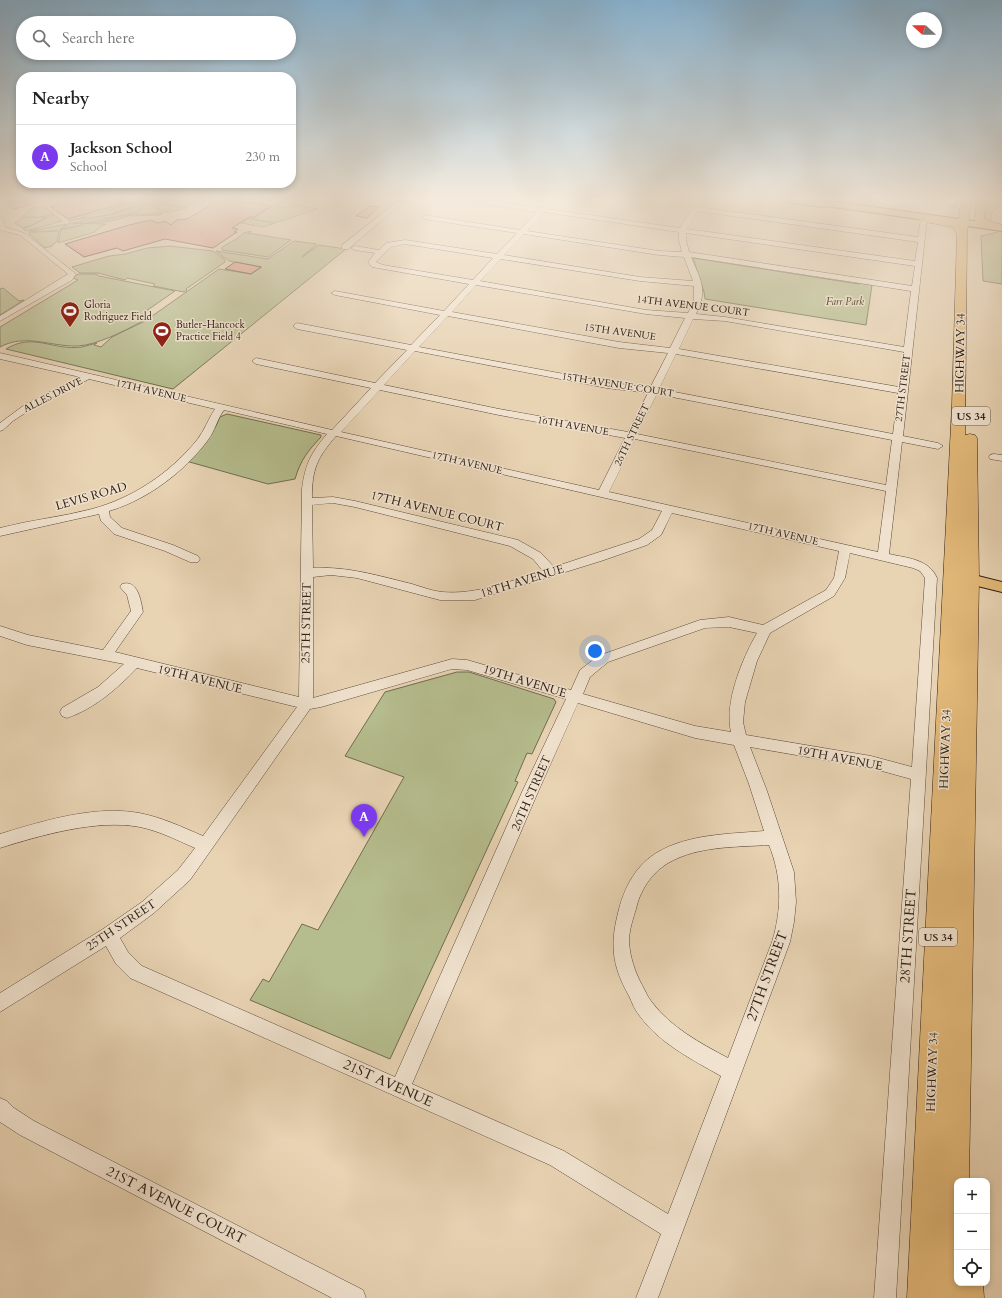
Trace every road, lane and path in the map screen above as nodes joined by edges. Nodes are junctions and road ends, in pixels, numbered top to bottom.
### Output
1 (56, 262) edge
2 (373, 262) edge
3 (495, 262) edge
4 (528, 262) edge
5 (689, 262) edge
6 (731, 262) edge
7 (901, 262) edge
8 (967, 262) edge
9 (918, 264) joint
10 (475, 283) junction
11 (697, 284) junction
12 (915, 289) junction
13 (335, 293) dead end
14 (447, 314) junction
15 (692, 315) junction
16 (0, 319) edge
17 (297, 326) dead end
18 (414, 348) junction
19 (908, 350) junction
20 (674, 351) junction
21 (0, 356) edge
22 (256, 361) dead end
23 (87, 377) junction
24 (378, 386) junction
25 (654, 390) junction
26 (903, 391) junction
27 (222, 407) junction
28 (0, 428) edge
29 (334, 433) junction
30 (632, 436) junction
31 (897, 438) junction
32 (938, 446) dead end
33 (891, 489) junction
34 (603, 493) junction
35 (307, 502) junction
36 (669, 508) junction
37 (103, 509) junction
38 (0, 532) edge
39 (845, 548) junction
40 (883, 557) junction
41 (194, 559) dead end
42 (307, 572) junction
43 (551, 572) junction
44 (951, 577) junction
45 (126, 587) dead end
46 (1002, 587) edge
47 (765, 630) junction
48 (0, 631) edge
49 (106, 655) junction
50 (134, 662) junction
51 (575, 696) junction
52 (306, 704) junction
53 (67, 712) dead end
54 (740, 740) junction
55 (919, 775) junction
56 (774, 838) junction
57 (0, 841) edge
58 (206, 845) junction
59 (109, 935) junction
60 (0, 1003) edge
61 (732, 1071) junction
62 (400, 1088) junction
63 (955, 1107) junction
64 (0, 1108) edge
65 (961, 1178) edge
66 (673, 1229) junction
67 (967, 1286) edge
68 (355, 1298) edge
69 (647, 1298) edge
70 (885, 1298) edge
71 (923, 1298) edge
72 (951, 1298) edge
73 (968, 1298) edge

1 - 16 street
2 - 10 street, 14TH AVENUE COURT
3 - 10 street, 25TH STREET
4 - 11 street
5 - 11 street, 26TH STREET
6 - 12 street
7 - 9 street
8 - 44 highway, HIGHWAY 34 / US 34
9 - 12 street, 27TH STREET
10 - 14 street, 25TH STREET
10 - 15 street, 14TH AVENUE COURT
11 - 15 street, 26TH STREET
12 - 19 street, 27TH STREET
13 - 14 street, 15TH AVENUE
14 - 18 street, 25TH STREET
14 - 20 street, 15TH AVENUE
15 - 19 street, 14TH AVENUE COURT
15 - 20 street, 26TH STREET
17 - 18 street, 15TH AVENUE COURT
18 - 24 street, 25TH STREET
18 - 25 street, 15TH AVENUE COURT
19 - 26 street, 27TH STREET
20 - 25 street, 26TH STREET
20 - 26 street, 15TH AVENUE
21 - 23 street, 17TH AVENUE
22 - 24 street, 16TH AVENUE
23 - 27 street, 17TH AVENUE
23 - 28 street, ALLES DRIVE
24 - 29 street, 25TH STREET
24 - 30 street, 16TH AVENUE
25 - 30 street, 26TH STREET
25 - 31 street, 15TH AVENUE COURT
26 - 31 street, 27TH STREET
27 - 29 street, 17TH AVENUE
27 - 37 street, LEVIS ROAD
29 - 34 street, 17TH AVENUE
29 - 35 street, 25TH STREET
30 - 33 street, 16TH AVENUE
30 - 34 street, 26TH STREET
31 - 32 street, 15TH AVENUE COURT
31 - 33 street, 27TH STREET
33 - 40 street, 27TH STREET
34 - 36 street, 17TH AVENUE
35 - 42 street, 25TH STREET
35 - 43 street, 17TH AVENUE COURT
36 - 39 street, 17TH AVENUE
36 - 43 street, 18TH AVENUE
37 - 38 street, LEVIS ROAD
37 - 41 street
39 - 40 street, 17TH AVENUE
39 - 47 street
40 - 44 street, 17TH AVENUE
42 - 43 street, 18TH AVENUE
42 - 52 street, 25TH STREET
44 - 46 main road, 17TH AVENUE
44 - 55 street, 28TH STREET
44 - 63 highway, HIGHWAY 34 / US 34
44 - 71 highway, HIGHWAY 34 / US 34
45 - 49 street
47 - 51 street, 26TH STREET
47 - 54 street, 27TH STREET
48 - 49 street, 19TH AVENUE
49 - 50 street, 19TH AVENUE
50 - 52 street, 19TH AVENUE
50 - 53 street
51 - 52 street, 19TH AVENUE
51 - 54 street, 19TH AVENUE
51 - 62 street, 26TH STREET
52 - 58 street, 25TH STREET
54 - 55 street, 19TH AVENUE
54 - 56 street, 27TH STREET
55 - 70 street, 28TH STREET
56 - 61 street, 27TH STREET
56 - 61 street
57 - 58 street
58 - 59 street, 25TH STREET
59 - 60 street, 25TH STREET
59 - 62 street, 21ST AVENUE
61 - 66 street, 27TH STREET
62 - 66 street, 21ST AVENUE
63 - 65 highway
63 - 72 highway, HIGHWAY 34 / US 34
64 - 68 street, 21ST AVENUE COURT
66 - 69 street, 27TH STREET
67 - 73 highway

